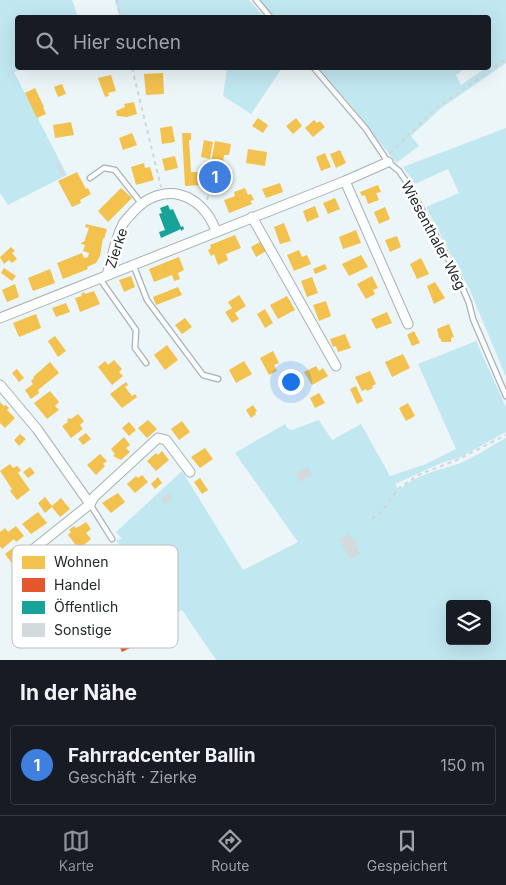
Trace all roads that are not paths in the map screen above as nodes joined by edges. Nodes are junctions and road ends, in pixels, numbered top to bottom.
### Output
1 (256, 0) edge
2 (268, 15) edge
3 (316, 70) edge
4 (388, 162) junction
5 (90, 178) dead end
6 (345, 181) junction
7 (141, 203) junction
8 (252, 217) junction
9 (216, 231) junction
10 (134, 264) junction
11 (103, 277) junction
12 (0, 318) edge
13 (408, 324) dead end
14 (146, 363) dead end
15 (336, 366) dead end
16 (218, 379) dead end
17 (0, 385) edge
18 (506, 396) edge
19 (190, 472) dead end
20 (90, 504) junction
21 (112, 539) dead end
22 (39, 545) edge

1 - 2 lane
3 - 4 lane, Wiesenthaler Weg
4 - 6 street, Zierke
4 - 18 lane, Wiesenthaler Weg
5 - 7 lane
6 - 8 street, Zierke
6 - 13 street
7 - 9 street, Zierke
7 - 11 street, Zierke
8 - 9 street, Zierke
8 - 15 street
9 - 10 street, Zierke
10 - 11 street, Zierke
10 - 16 lane
11 - 12 street, Zierke
11 - 14 lane
17 - 20 street
19 - 20 street
20 - 21 lane
20 - 22 street

